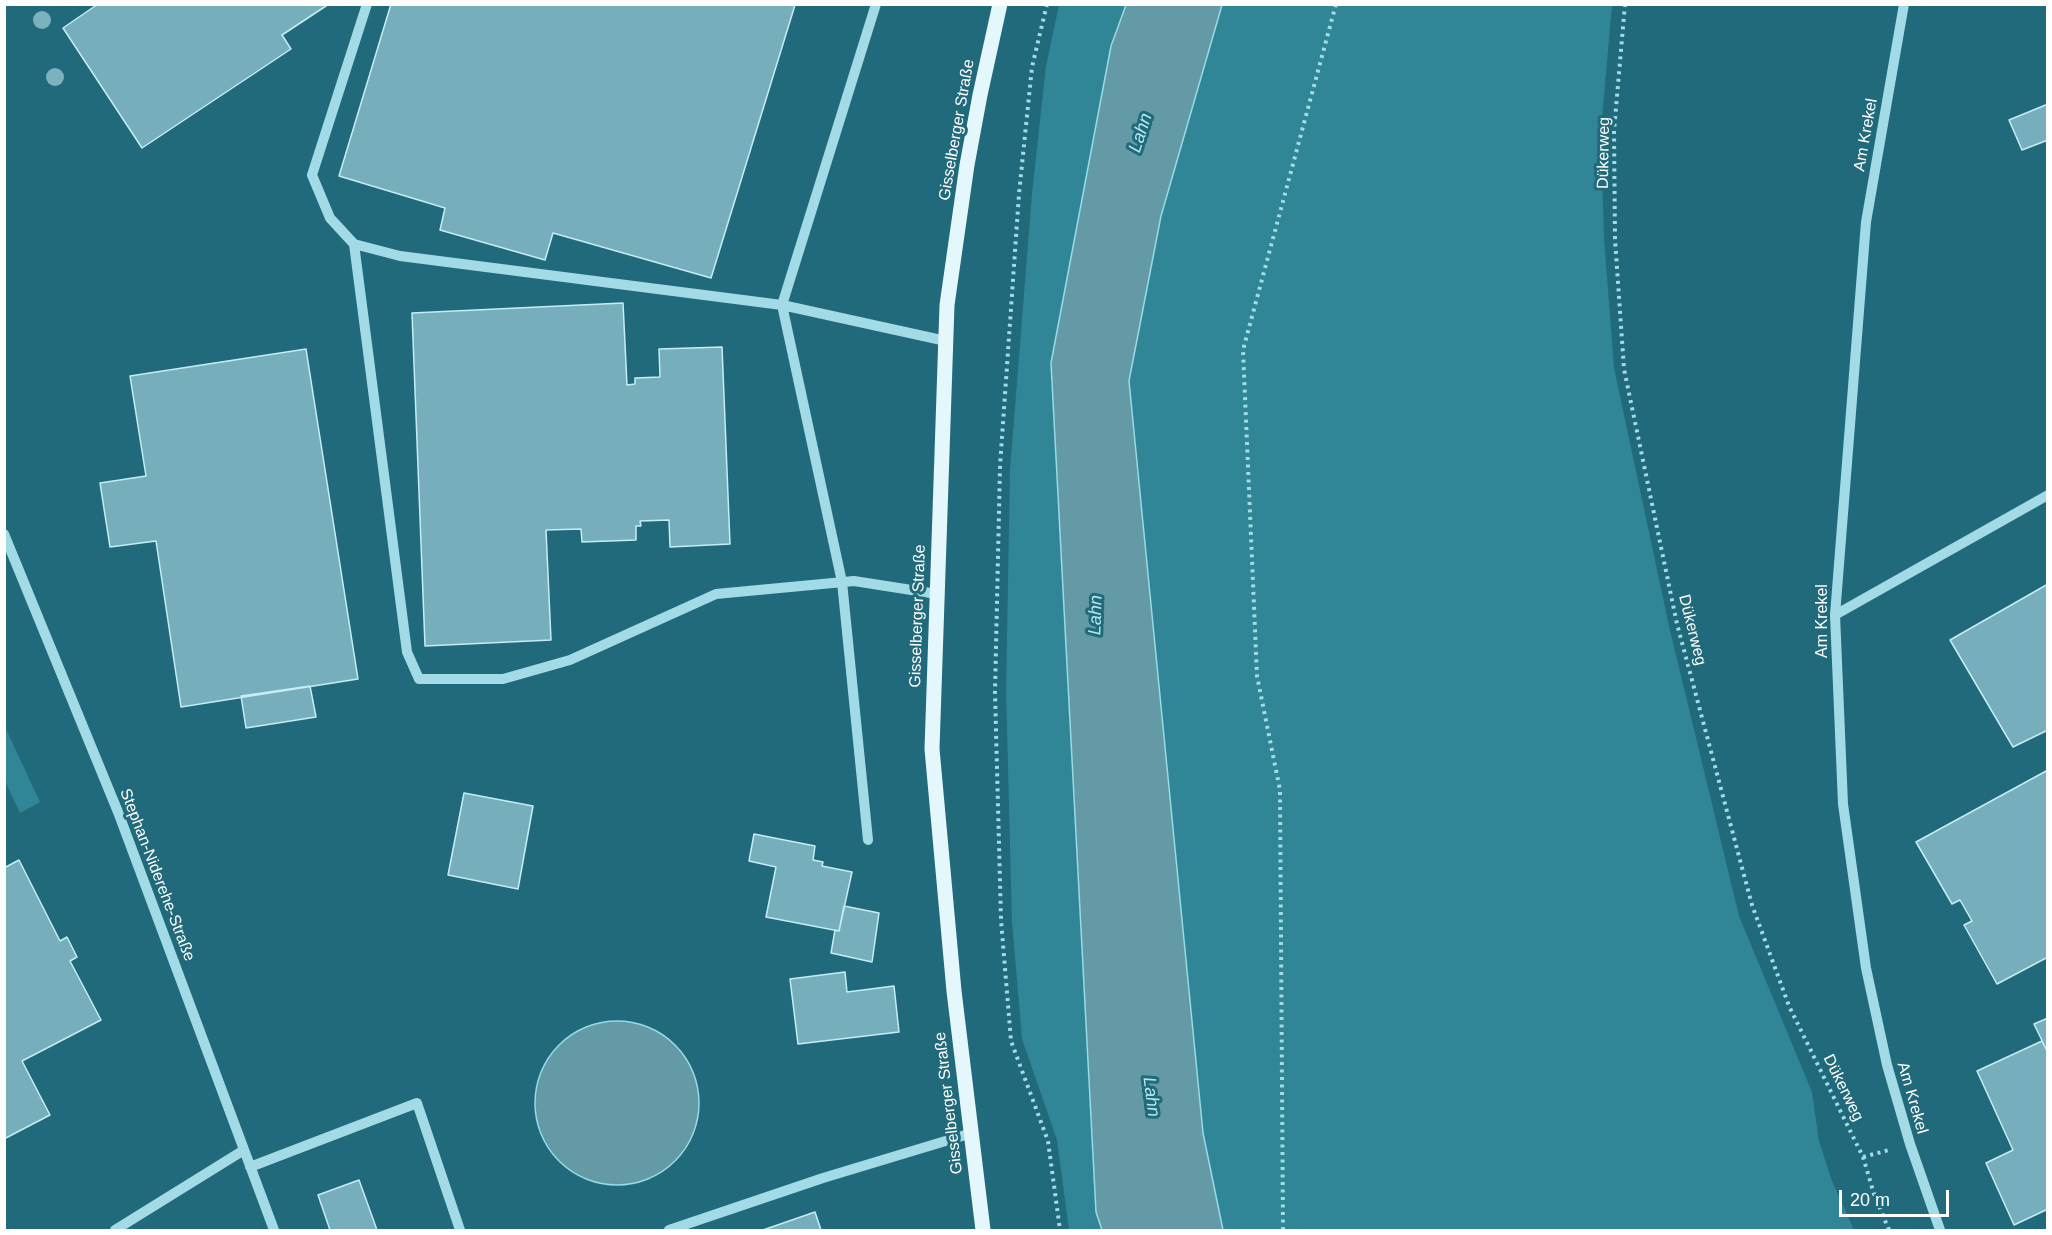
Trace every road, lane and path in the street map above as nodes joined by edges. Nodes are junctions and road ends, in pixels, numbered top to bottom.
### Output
1 (367, 4) edge
2 (876, 4) edge
3 (1000, 4) edge
4 (1047, 4) edge
5 (1336, 4) edge
6 (1624, 4) edge
7 (1904, 4) edge
8 (354, 244) junction
9 (782, 305) junction
10 (946, 341) junction
11 (2048, 495) edge
12 (4, 534) edge
13 (842, 582) junction
14 (937, 594) junction
15 (1835, 615) junction
16 (868, 840) dead end
17 (972, 1133) junction
18 (244, 1150) junction
19 (250, 1167) junction
20 (115, 1230) edge
21 (274, 1230) edge
22 (460, 1230) edge
23 (669, 1230) edge
24 (982, 1230) edge
25 (1060, 1230) edge
26 (1283, 1230) edge
27 (1888, 1230) edge
28 (1940, 1230) edge

1 - 8 street
2 - 9 street
3 - 10 main road, Gisselberger Straße
4 - 25 path
5 - 26 path
6 - 27 path, Dükerweg
7 - 15 street, Am Krekel
8 - 9 street
8 - 13 street
9 - 10 street
9 - 13 street
10 - 14 main road, Gisselberger Straße
11 - 15 street
12 - 18 street, Stephan-Niderehe-Straße
13 - 14 street
13 - 16 street
14 - 17 main road, Gisselberger Straße
15 - 28 street, Am Krekel
17 - 23 street
17 - 24 main road, Gisselberger Straße
18 - 19 street, Stephan-Niderehe-Straße
18 - 20 street
19 - 21 street, Stephan-Niderehe-Straße
19 - 22 street

